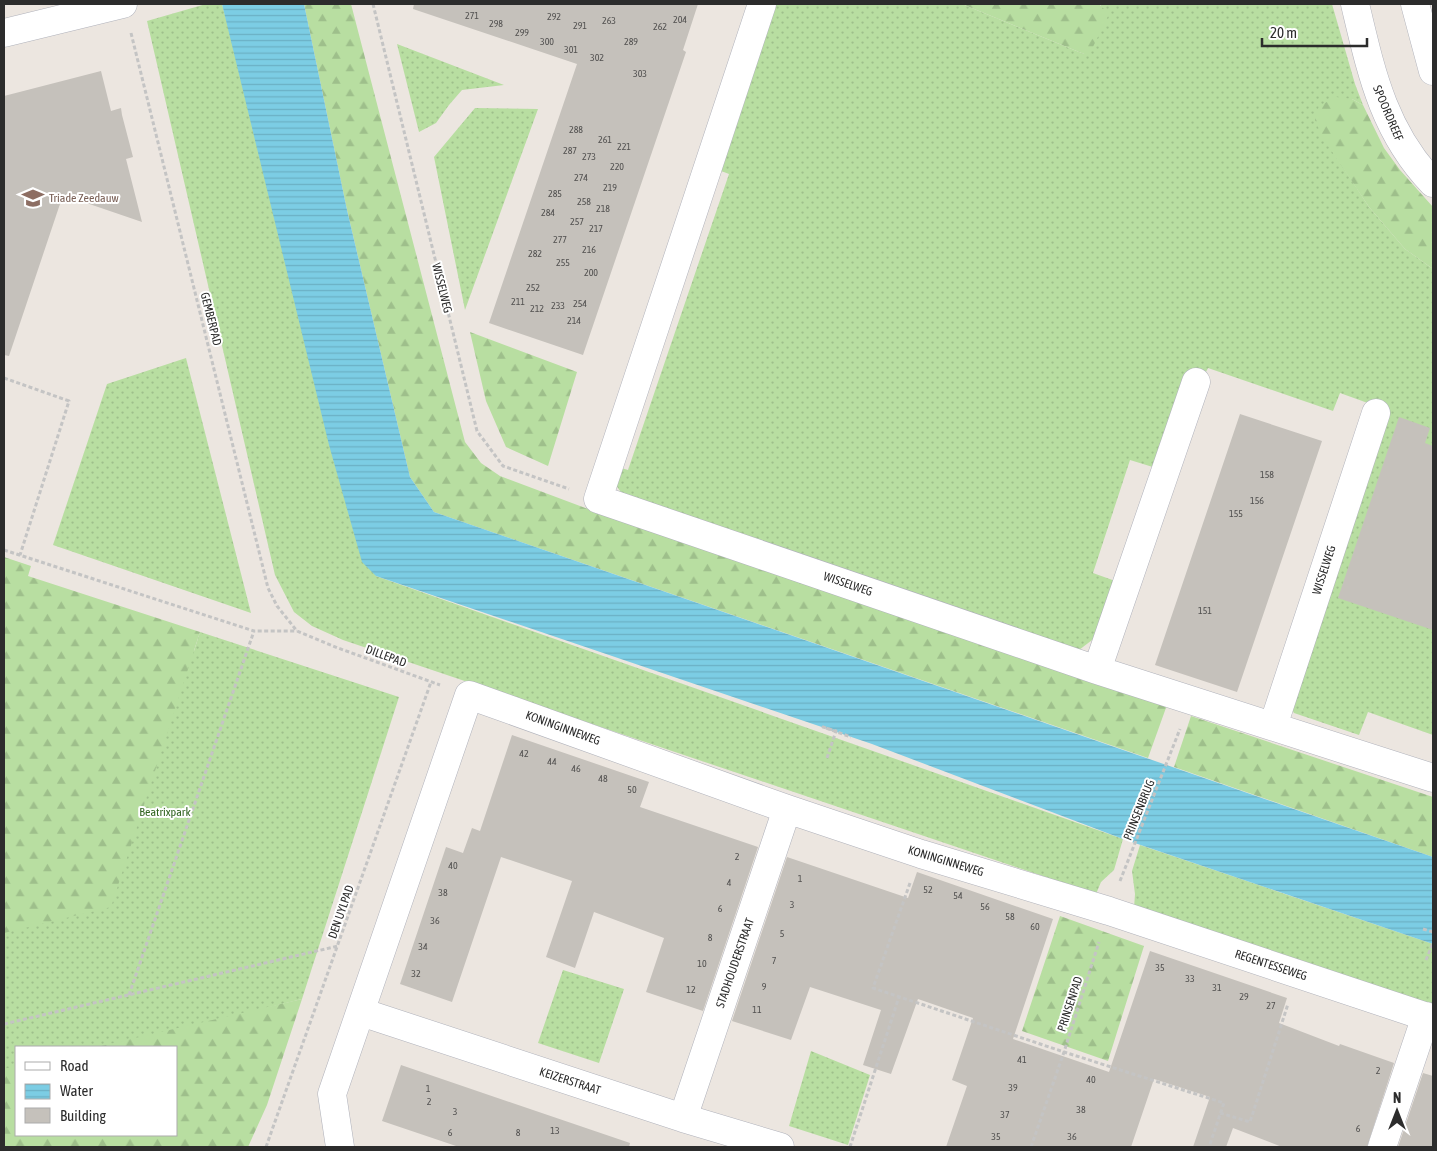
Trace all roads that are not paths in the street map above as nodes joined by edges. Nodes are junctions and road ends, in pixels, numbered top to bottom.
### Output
1 (123, 4) edge
2 (762, 4) edge
3 (1355, 4) edge
4 (1415, 4) edge
5 (4, 33) edge
6 (1433, 71) edge
7 (1433, 183) edge
8 (1196, 382) dead end
9 (1376, 413) dead end
10 (1097, 670) junction
11 (1273, 726) junction
12 (1433, 778) edge
13 (787, 809) junction
14 (1109, 911) joint
15 (360, 1012) junction
16 (1430, 1018) edge
17 (683, 1118) junction
18 (340, 1147) edge
19 (780, 1147) edge
20 (1382, 1147) edge

1 - 5 street
2 - 10 street, WISSELWEG
3 - 7 street, SPOORDREEF
4 - 6 street
8 - 10 street
9 - 11 street, WISSELWEG
10 - 11 street, WISSELWEG
11 - 12 street, WISSELWEG
13 - 14 street, KONINGINNEWEG
13 - 15 street, KONINGINNEWEG
13 - 17 street, STADHOUDERSTRAAT
14 - 16 street, REGENTESSEWEG
15 - 17 street, KEIZERSTRAAT
15 - 18 street
16 - 20 street
17 - 19 street, KEIZERSTRAAT

